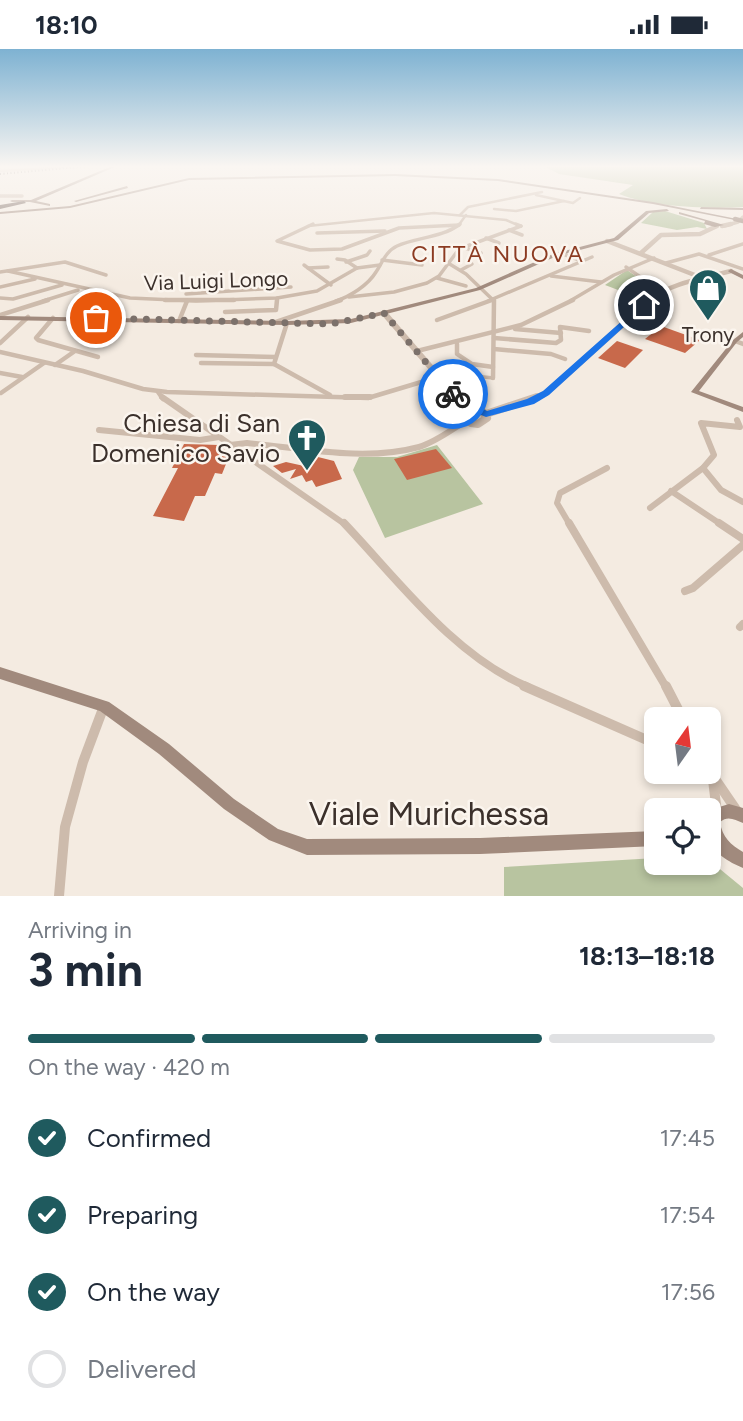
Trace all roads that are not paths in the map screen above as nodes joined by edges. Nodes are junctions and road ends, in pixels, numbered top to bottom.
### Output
1 (76, 206) edge
2 (475, 206) edge
3 (542, 206) edge
4 (656, 206) edge
5 (661, 206) edge
6 (494, 209) dead end
7 (743, 209) edge
8 (685, 210) junction
9 (0, 213) edge
10 (422, 214) junction
11 (460, 215) junction
12 (466, 215) junction
13 (700, 216) junction
14 (693, 217) junction
15 (431, 219) dead end
16 (743, 219) edge
17 (713, 224) junction
18 (386, 225) dead end
19 (458, 225) junction
20 (509, 230) junction
21 (376, 231) junction
22 (390, 231) junction
23 (317, 233) dead end
24 (383, 234) junction
25 (522, 235) dead end
26 (486, 238) junction
27 (607, 241) junction
28 (499, 243) dead end
29 (743, 244) edge
30 (462, 247) junction
31 (370, 251) dead end
32 (481, 253) dead end
33 (560, 253) junction
34 (641, 253) junction
35 (707, 255) junction
36 (592, 257) dead end
37 (654, 258) junction
38 (337, 260) dead end
39 (582, 261) junction
40 (346, 262) junction
41 (381, 262) junction
42 (447, 263) junction
43 (666, 263) junction
44 (472, 264) dead end
45 (422, 265) dead end
46 (328, 267) dead end
47 (626, 267) junction
48 (357, 268) junction
49 (743, 269) edge
50 (461, 270) junction
51 (8, 271) junction
52 (731, 271) junction
53 (0, 272) edge
54 (106, 275) dead end
55 (550, 276) junction
56 (743, 277) edge
57 (37, 278) junction
58 (437, 278) junction
59 (705, 279) junction
60 (601, 282) junction
61 (649, 283) dead end
62 (63, 284) junction
63 (331, 285) junction
64 (466, 286) dead end
65 (0, 287) edge
66 (291, 287) dead end
67 (81, 289) junction
68 (478, 289) junction
69 (236, 291) junction
70 (186, 293) dead end
71 (0, 297) edge
72 (277, 297) junction
73 (349, 297) junction
74 (494, 299) junction
75 (234, 300) junction
76 (187, 301) junction
77 (29, 305) junction
78 (22, 308) junction
79 (225, 312) dead end
80 (384, 313) junction
81 (0, 315) edge
82 (18, 316) junction
83 (28, 317) junction
84 (53, 317) junction
85 (559, 317) dead end
86 (437, 320) dead end
87 (179, 321) junction
88 (273, 323) junction
89 (287, 323) junction
90 (515, 329) dead end
91 (494, 330) junction
92 (560, 330) junction
93 (589, 331) dead end
94 (743, 334) edge
95 (494, 338) junction
96 (735, 341) junction
97 (1, 342) edge
98 (457, 344) dead end
99 (743, 344) edge
100 (494, 349) junction
101 (75, 351) junction
102 (417, 351) junction
103 (0, 352) edge
104 (196, 355) dead end
105 (97, 357) dead end
106 (565, 359) dead end
107 (274, 360) junction
108 (44, 363) junction
109 (201, 363) dead end
110 (55, 365) junction
111 (493, 367) junction
112 (0, 373) edge
113 (437, 376) junction
114 (22, 377) junction
115 (493, 378) joint
116 (158, 392) junction
117 (1, 393) edge
118 (332, 396) junction
119 (467, 409) junction
120 (743, 410) edge
121 (486, 414) junction
122 (737, 420) dead end
123 (466, 421) junction
124 (99, 430) dead end
125 (219, 436) junction
126 (230, 445) junction
127 (607, 468) dead end
128 (703, 468) junction
129 (671, 491) junction
130 (743, 502) edge
131 (650, 508) dead end
132 (743, 539) edge
133 (743, 545) edge
134 (685, 591) dead end
135 (0, 673) edge
136 (104, 706) junction
137 (676, 707) edge
138 (644, 738) edge
139 (718, 784) edge
140 (741, 814) edge
141 (721, 815) edge
142 (644, 839) edge
143 (721, 843) edge
144 (721, 848) edge
145 (725, 849) junction
146 (743, 860) edge
147 (59, 896) edge

1 - 9 main road
2 - 11 street
3 - 6 street
4 - 13 main road
5 - 8 main road
7 - 8 main road
8 - 14 main road
8 - 16 main road, bridge
8 - 17 main road
8 - 27 main road
10 - 11 street
10 - 15 street
10 - 24 street
11 - 12 street
12 - 19 street
12 - 20 street
13 - 14 main road
13 - 17 main road
14 - 17 main road
16 - 17 street
17 - 34 street
18 - 22 street
19 - 22 street
19 - 41 street
20 - 25 street
20 - 26 street
21 - 22 street
21 - 23 street
21 - 24 street
22 - 24 street
26 - 28 street
26 - 30 street
27 - 33 main road
27 - 34 street
29 - 35 street
30 - 32 street
30 - 42 street
31 - 40 street
33 - 39 street
33 - 68 main road
34 - 37 street
35 - 43 street
35 - 49 street
36 - 39 street
37 - 43 street
37 - 47 street
38 - 40 street
39 - 55 street
40 - 48 street
41 - 45 street
41 - 48 street, Via Luigi Longo
41 - 73 street
42 - 50 street
42 - 58 street
43 - 59 street
44 - 50 street
46 - 63 street
47 - 60 street
47 - 61 street
48 - 63 street, Via Luigi Longo
49 - 52 main road
50 - 68 street
51 - 53 street
51 - 54 street
51 - 57 street, Via Luigi Longo
52 - 56 main road
52 - 59 street
55 - 60 street
55 - 74 street
57 - 62 street, Via Luigi Longo
57 - 65 street
58 - 64 street
58 - 73 street
59 - 121 street
60 - 91 street
62 - 67 street, Via Luigi Longo
62 - 71 street
63 - 72 street, Via Luigi Longo
66 - 69 street
67 - 76 street, Via Luigi Longo
67 - 77 street
68 - 74 street
68 - 80 main road
69 - 70 street
69 - 75 street
72 - 75 street, Via Luigi Longo
72 - 79 street
73 - 88 street
74 - 86 street
74 - 91 street
75 - 76 street, Via Luigi Longo
76 - 87 street
77 - 78 street
77 - 81 street
78 - 81 street
78 - 82 street
80 - 89 main road
80 - 102 street
81 - 82 main road
81 - 83 main road
82 - 83 main road
83 - 84 main road
83 - 97 street
84 - 87 main road
84 - 101 street
85 - 92 street
87 - 88 main road
88 - 89 main road
89 - 107 street
90 - 92 street
91 - 95 street
91 - 102 street
92 - 93 street
92 - 95 street
94 - 96 main road
95 - 100 street
96 - 99 street
96 - 120 main road
98 - 111 street
100 - 106 street
100 - 111 street
101 - 105 street
101 - 110 street
102 - 113 street
103 - 108 street
104 - 107 street
107 - 109 street
107 - 118 street
108 - 110 street
108 - 114 street
110 - 116 street
111 - 115 street
112 - 114 street
113 - 115 street
113 - 118 street
113 - 119 street
114 - 117 street
116 - 118 street
116 - 125 street
119 - 121 street
119 - 123 street
121 - 123 street
122 - 128 street
123 - 126 street
124 - 125 street
125 - 126 street
126 - 138 street
127 - 137 street
128 - 129 street
128 - 130 street
129 - 131 street
129 - 132 street
133 - 134 street
135 - 136 main road, Viale Murichessa
136 - 142 main road, Viale Murichessa
136 - 147 street
139 - 140 street
140 - 141 main road
143 - 145 main road
144 - 145 main road
145 - 146 main road

